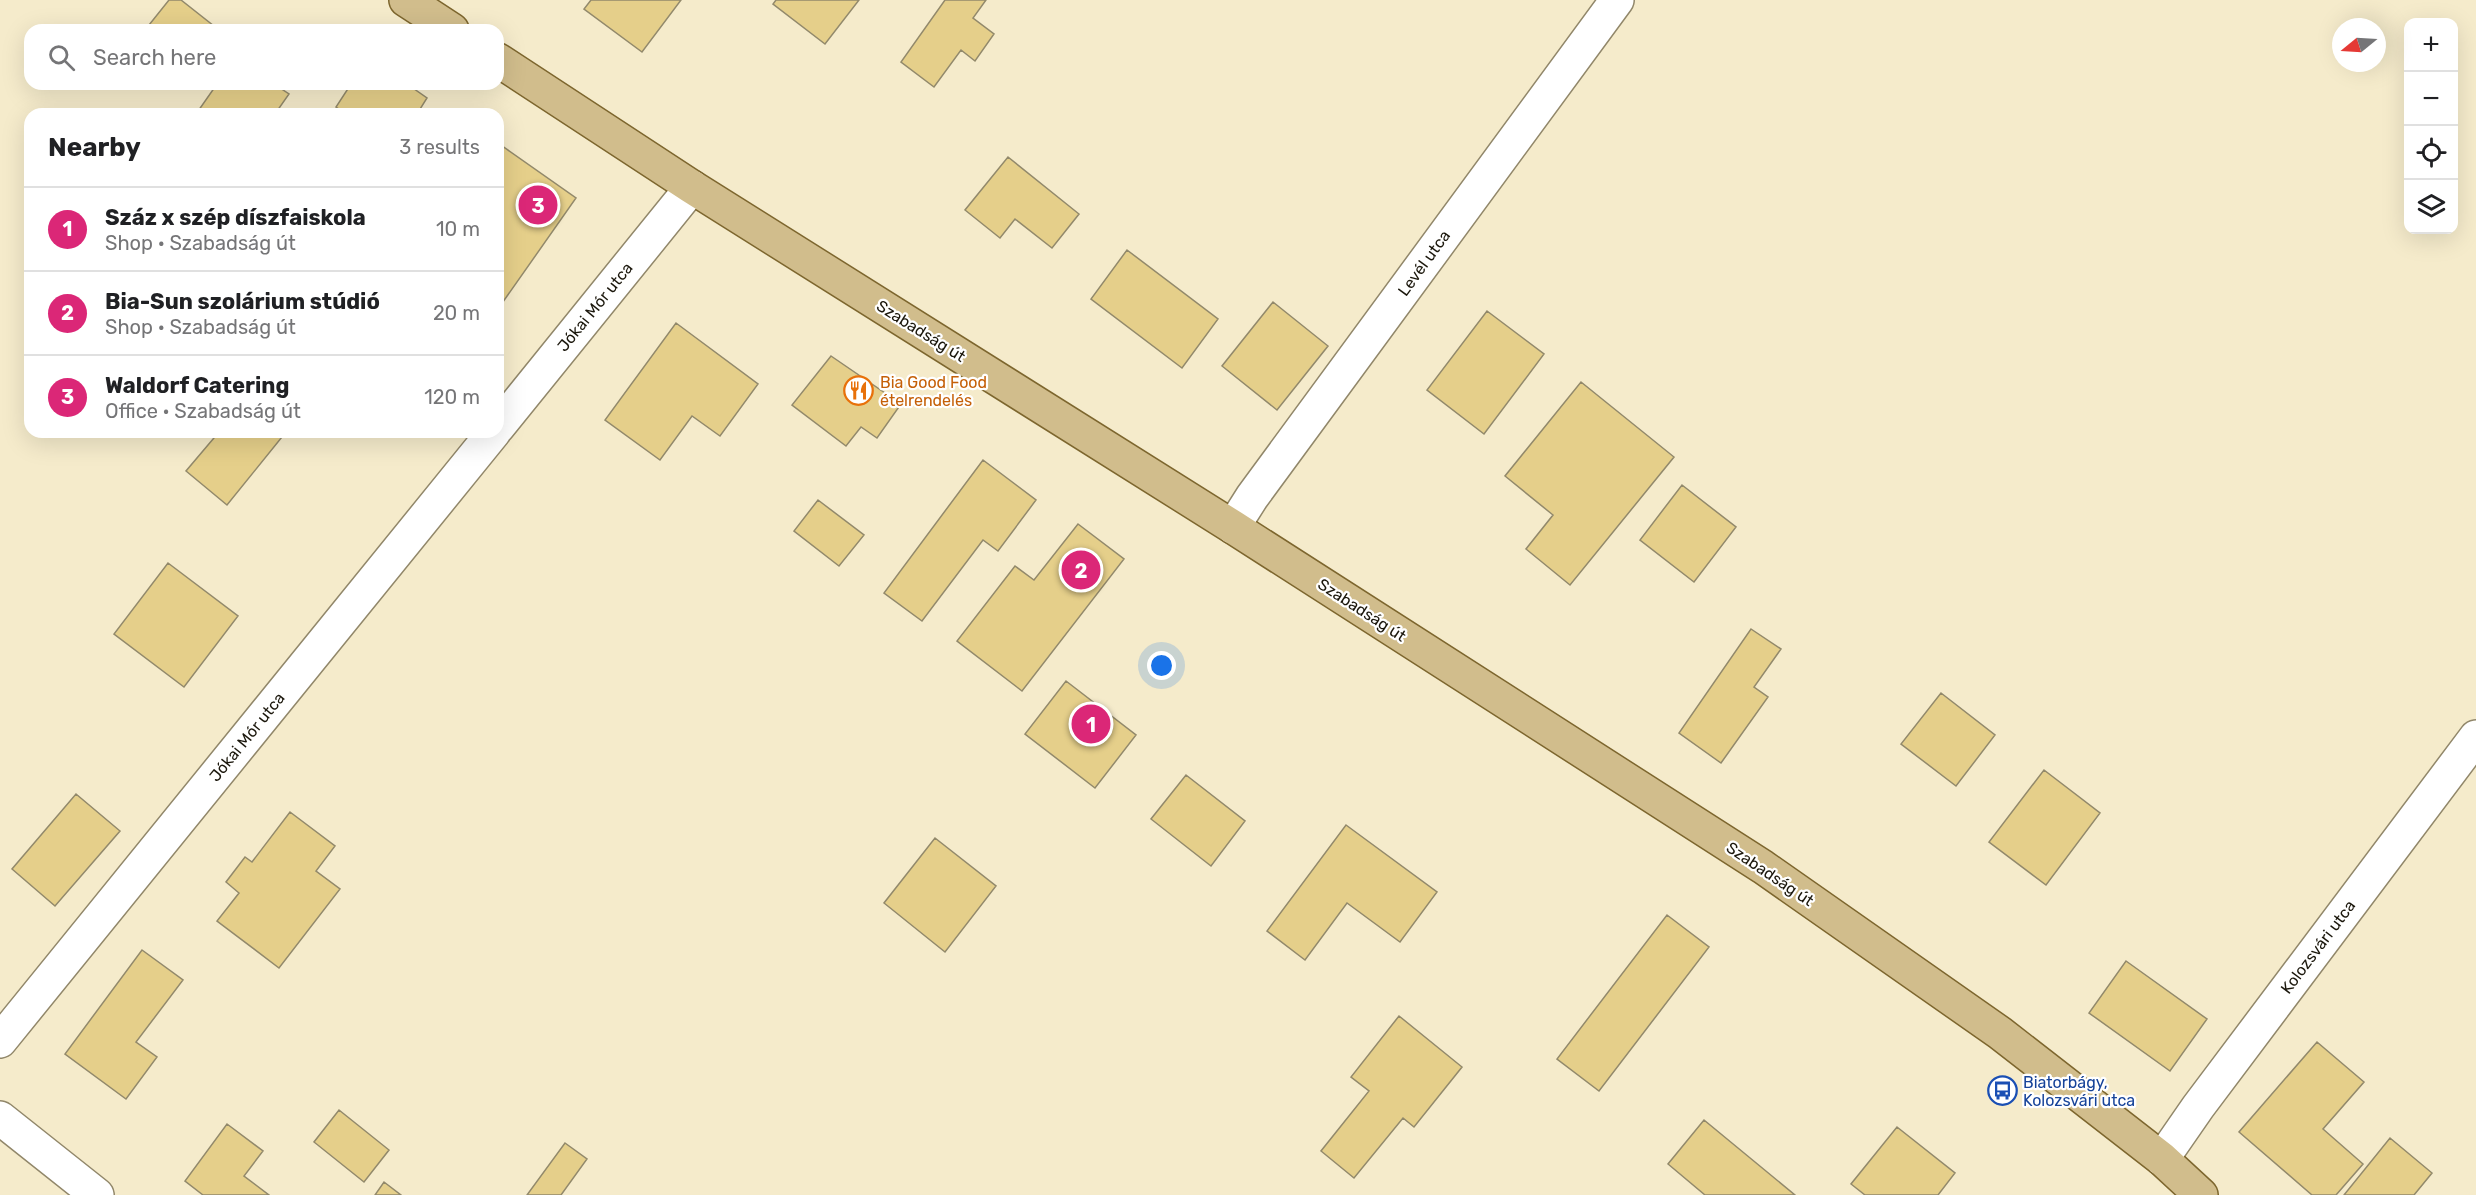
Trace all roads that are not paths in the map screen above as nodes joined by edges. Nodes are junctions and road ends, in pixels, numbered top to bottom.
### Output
1 (406, 0) edge
2 (1617, 0) edge
3 (443, 24) edge
4 (504, 64) edge
5 (692, 187) junction
6 (504, 420) edge
7 (489, 438) edge
8 (1233, 527) junction
9 (2476, 737) edge
10 (0, 1041) edge
11 (0, 1118) edge
12 (2162, 1159) junction
13 (97, 1195) edge
14 (2201, 1195) edge

1 - 3 main road
2 - 8 street, Levél utca
4 - 5 main road, Szabadság út
5 - 6 street, Jókai Mór utca
5 - 8 main road, Szabadság út
7 - 10 street, Jókai Mór utca
8 - 12 main road, Szabadság út
9 - 12 street, Kolozsvári utca
11 - 13 street
12 - 14 main road, Szabadság út

